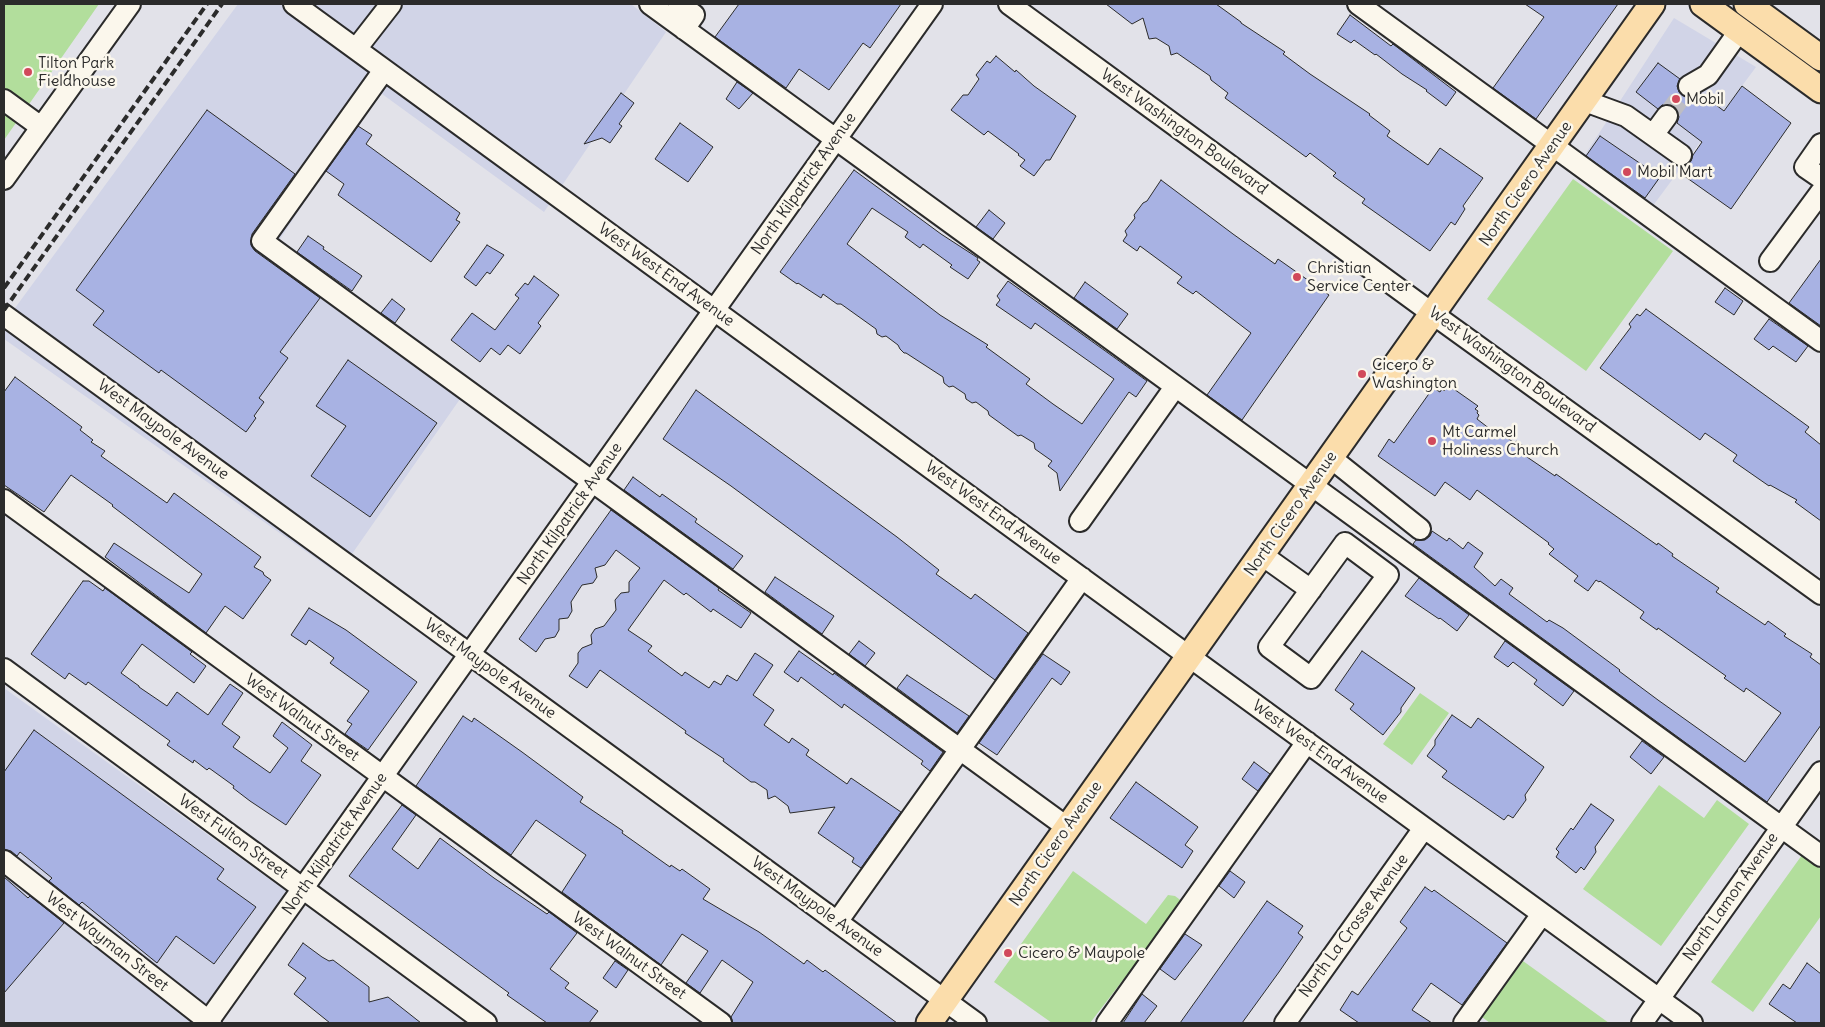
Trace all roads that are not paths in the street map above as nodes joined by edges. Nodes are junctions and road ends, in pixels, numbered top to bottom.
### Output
1 (130, 4) edge
2 (294, 4) edge
3 (392, 4) edge
4 (650, 4) edge
5 (679, 4) edge
6 (932, 4) edge
7 (1009, 4) edge
8 (1358, 4) edge
9 (1652, 4) edge
10 (1703, 4) edge
11 (1746, 4) edge
12 (684, 29) junction
13 (1740, 30) junction
14 (356, 49) junction
15 (1821, 58) edge
16 (384, 70) junction
17 (1689, 86) tunnel mouth
18 (1821, 90) edge
19 (4, 100) edge
20 (1585, 101) junction
21 (1667, 116) tunnel mouth
22 (41, 127) junction
23 (1653, 135) junction
24 (836, 139) junction
25 (1821, 144) edge
26 (1553, 146) junction
27 (1681, 155) dead end
28 (1821, 178) edge
29 (4, 179) edge
30 (1821, 192) edge
31 (1770, 262) dead end
32 (714, 310) junction
33 (1434, 314) junction
34 (4, 315) edge
35 (1821, 341) edge
36 (1175, 386) junction
37 (1331, 458) junction
38 (592, 482) junction
39 (1311, 486) junction
40 (4, 500) edge
41 (1080, 521) dead end
42 (1420, 529) dead end
43 (1262, 555) junction
44 (1082, 578) junction
45 (1311, 590) junction
46 (1821, 594) edge
47 (470, 654) junction
48 (1190, 657) junction
49 (4, 669) edge
50 (1307, 742) junction
51 (960, 749) junction
52 (1821, 772) edge
53 (382, 777) junction
54 (1781, 827) junction
55 (1068, 828) junction
56 (1424, 828) junction
57 (1821, 856) edge
58 (4, 861) edge
59 (303, 888) junction
60 (1542, 914) junction
61 (837, 922) junction
62 (1659, 999) junction
63 (945, 1000) junction
64 (208, 1023) edge
65 (486, 1023) edge
66 (721, 1023) edge
67 (929, 1023) edge
68 (976, 1023) edge
69 (1107, 1023) edge
70 (1284, 1023) edge
71 (1464, 1023) edge
72 (1642, 1023) edge
73 (1692, 1023) edge

1 - 22 street
2 - 14 street, West West End Avenue
3 - 14 street
4 - 12 street
5 - 12 street
6 - 24 street, North Kilpatrick Avenue
7 - 33 street, West Washington Boulevard
8 - 26 street
9 - 20 main road, North Cicero Avenue
10 - 13 main road
11 - 15 main road
12 - 24 street
13 - 17 street
13 - 18 main road
14 - 16 street, West West End Avenue
16 - 32 street, West West End Avenue
16 - 38 street
19 - 22 street
20 - 23 street
20 - 26 main road, North Cicero Avenue
21 - 23 street
22 - 29 street
23 - 27 street
24 - 32 street, North Kilpatrick Avenue
24 - 36 street
25 - 28 street
26 - 33 main road, North Cicero Avenue
26 - 35 street
30 - 31 street
32 - 38 street, North Kilpatrick Avenue
32 - 44 street, West West End Avenue
33 - 37 main road, North Cicero Avenue
33 - 46 street, West Washington Boulevard
34 - 47 street, West Maypole Avenue
36 - 39 street
36 - 41 street
37 - 39 main road, North Cicero Avenue
37 - 42 street
38 - 47 street, North Kilpatrick Avenue
38 - 51 street
39 - 43 main road, North Cicero Avenue
39 - 54 street
40 - 53 street, West Walnut Street
43 - 45 street
43 - 48 main road, North Cicero Avenue
44 - 48 street, West West End Avenue
44 - 51 street
45 - 45 street
47 - 53 street, North Kilpatrick Avenue
47 - 61 street, West Maypole Avenue
48 - 50 street, West West End Avenue
48 - 55 main road, North Cicero Avenue
49 - 59 street, West Fulton Street
50 - 56 street, West West End Avenue
50 - 69 street
51 - 55 street
51 - 61 street
52 - 54 street, North Lamon Avenue
53 - 59 street, North Kilpatrick Avenue
53 - 66 street, West Walnut Street
54 - 57 street
54 - 62 street, North Lamon Avenue
55 - 63 main road, North Cicero Avenue
56 - 60 street, West West End Avenue
56 - 70 street, North La Crosse Avenue
58 - 64 street, West Wayman Street
59 - 64 street, North Kilpatrick Avenue
59 - 65 street, West Fulton Street
60 - 62 street, West West End Avenue
60 - 71 street
61 - 63 street, West Maypole Avenue
62 - 72 street, North Lamon Avenue
62 - 73 street, West West End Avenue
63 - 67 main road, North Cicero Avenue
63 - 68 street, West Maypole Avenue

